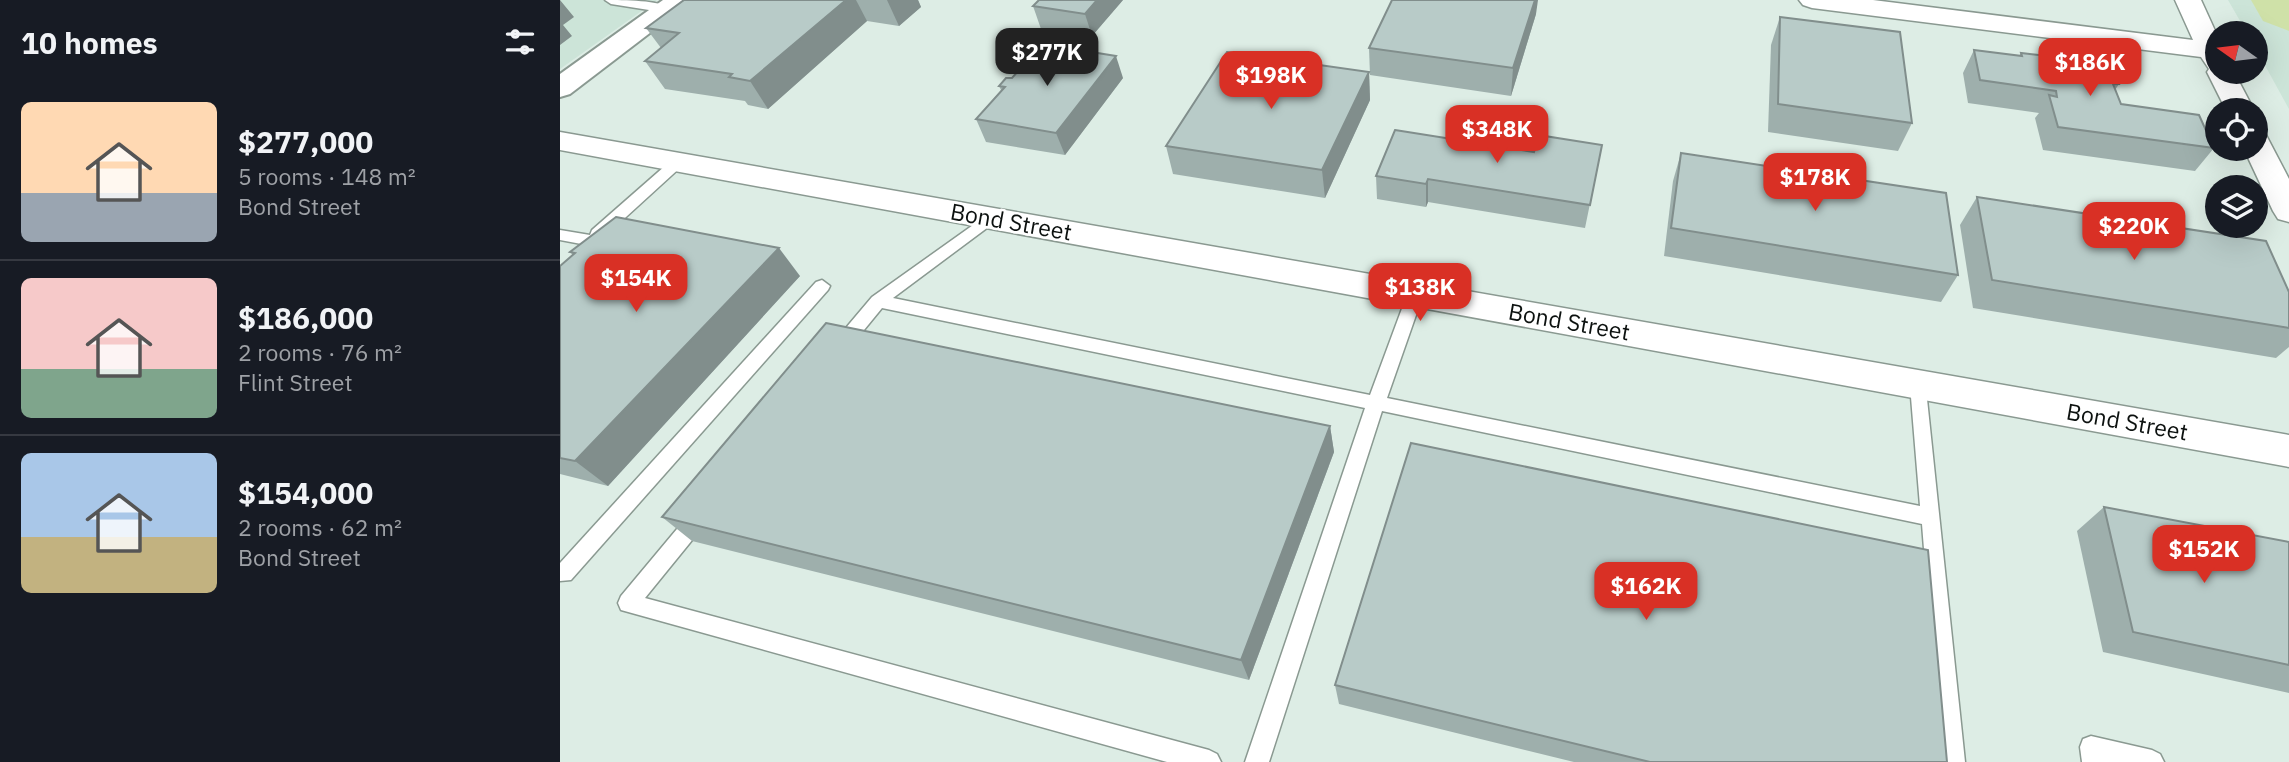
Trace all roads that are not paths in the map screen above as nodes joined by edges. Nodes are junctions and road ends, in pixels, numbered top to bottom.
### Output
1 (1812, 0) edge
2 (2188, 0) edge
3 (611, 1) edge
4 (674, 5) edge
5 (2205, 38) edge
6 (2205, 60) edge
7 (560, 88) edge
8 (560, 141) edge
9 (2265, 161) edge
10 (678, 162) junction
11 (2289, 211) edge
12 (990, 218) junction
13 (560, 235) edge
14 (589, 241) junction
15 (616, 246) edge
16 (822, 286) dead end
17 (1415, 295) junction
18 (878, 301) junction
19 (827, 364) edge
20 (1919, 385) junction
21 (1376, 402) junction
22 (2289, 451) edge
23 (714, 499) edge
24 (1931, 517) junction
25 (560, 572) edge
26 (1209, 762) edge
27 (1257, 762) edge
28 (1953, 762) edge
29 (2094, 762) edge
30 (2152, 762) edge

1 - 6 street
2 - 5 street
3 - 4 lane
4 - 7 street
8 - 10 street, Bond Street
9 - 11 street
10 - 12 street, Bond Street
10 - 14 lane
12 - 17 street, Bond Street
12 - 18 lane
13 - 14 lane
14 - 15 lane
16 - 25 lane
17 - 20 street, Bond Street
17 - 21 lane
18 - 19 lane
18 - 21 lane
20 - 22 street, Bond Street
20 - 24 lane
21 - 24 lane
21 - 27 lane
23 - 26 lane
24 - 28 lane
29 - 30 lane

